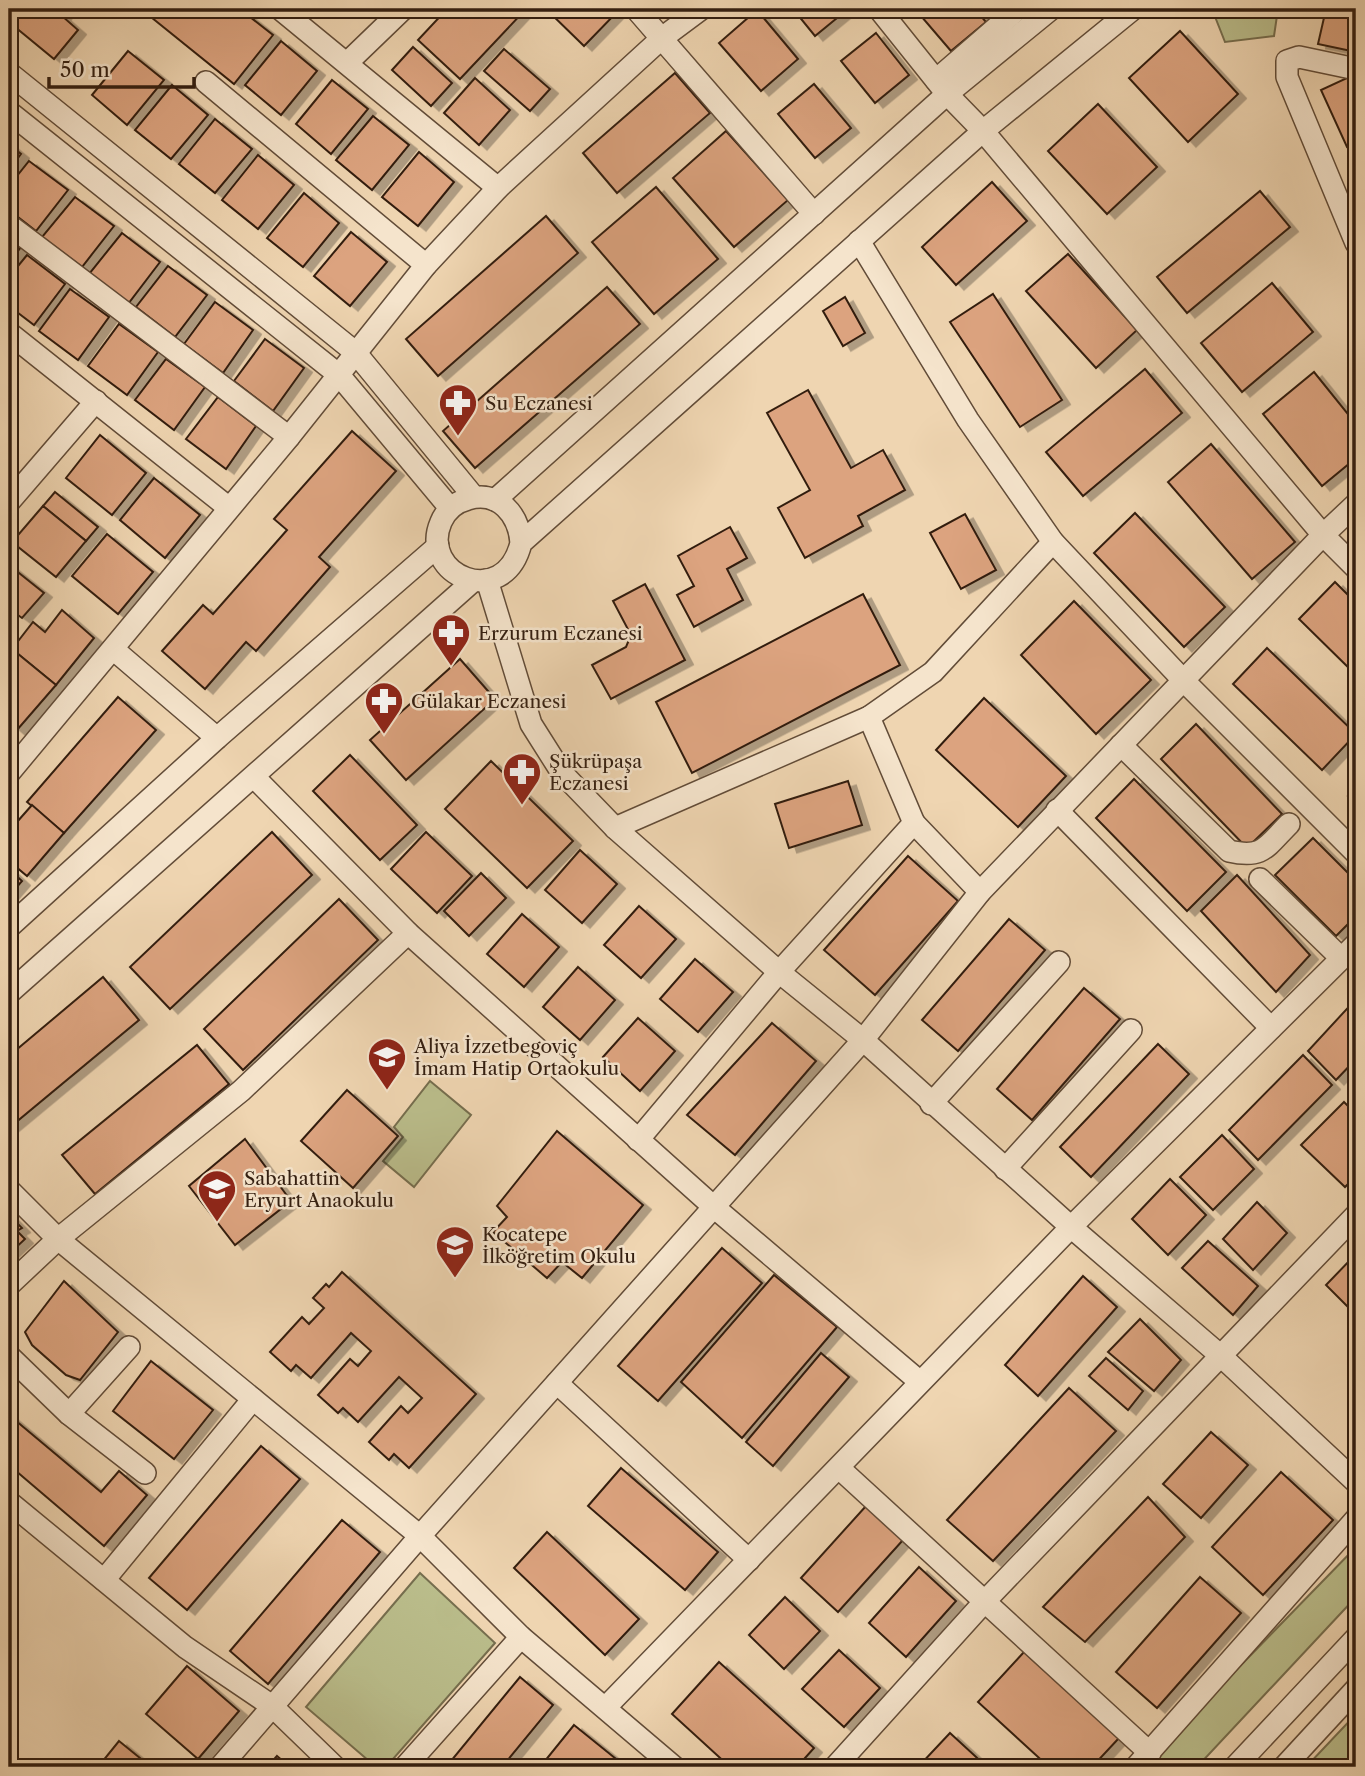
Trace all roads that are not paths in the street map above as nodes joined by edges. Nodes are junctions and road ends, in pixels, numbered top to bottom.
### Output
1 (281, 9) edge
2 (403, 9) edge
3 (636, 9) edge
4 (701, 9) edge
5 (879, 9) edge
6 (1017, 9) edge
7 (1051, 9) edge
8 (1133, 9) edge
9 (662, 38) junction
10 (348, 62) junction
11 (1356, 69) edge
12 (9, 73) edge
13 (206, 82) dead end
14 (942, 87) junction
15 (9, 112) edge
16 (983, 131) junction
17 (498, 188) junction
18 (814, 214) junction
19 (9, 225) edge
20 (859, 241) junction
21 (1356, 243) edge
22 (426, 265) junction
23 (9, 333) edge
24 (355, 352) junction
25 (339, 375) junction
26 (96, 401) junction
27 (289, 437) junction
28 (485, 498) junction
29 (9, 502) edge
30 (1356, 504) edge
31 (229, 508) junction
32 (450, 508) junction
33 (1323, 535) junction
34 (1053, 542) junction
35 (521, 543) junction
36 (438, 546) junction
37 (1356, 568) edge
38 (480, 581) junction
39 (113, 649) junction
40 (1184, 681) junction
41 (869, 717) junction
42 (217, 738) junction
43 (1121, 745) junction
44 (13, 759) edge
45 (254, 777) junction
46 (1057, 810) junction
47 (914, 823) junction
48 (1289, 824) dead end
49 (615, 828) junction
50 (1356, 853) edge
51 (1259, 879) dead end
52 (980, 892) junction
53 (9, 927) edge
54 (408, 933) junction
55 (1349, 951) edge
56 (1059, 962) dead end
57 (779, 972) junction
58 (9, 993) edge
59 (1271, 1028) junction
60 (1131, 1030) dead end
61 (863, 1040) junction
62 (931, 1104) junction
63 (638, 1140) junction
64 (1005, 1169) junction
65 (9, 1190) edge
66 (715, 1208) junction
67 (1356, 1215) edge
68 (1071, 1227) junction
69 (58, 1239) junction
70 (9, 1285) edge
71 (129, 1347) dead end
72 (9, 1356) edge
73 (1222, 1356) junction
74 (919, 1381) junction
75 (557, 1383) junction
76 (253, 1399) junction
77 (69, 1414) junction
78 (839, 1468) junction
79 (145, 1473) dead end
80 (1356, 1482) edge
81 (9, 1502) edge
82 (1356, 1520) edge
83 (419, 1536) junction
84 (749, 1560) junction
85 (104, 1580) junction
86 (986, 1600) junction
87 (521, 1637) junction
88 (1356, 1638) edge
89 (1356, 1689) edge
90 (272, 1706) junction
91 (606, 1707) junction
92 (1143, 1760) edge
93 (219, 1767) edge
94 (335, 1767) edge
95 (405, 1767) edge
96 (674, 1767) edge
97 (835, 1767) edge
98 (1236, 1767) edge
99 (1284, 1767) edge

1 - 10 street
2 - 10 street
3 - 9 street
4 - 9 street
5 - 14 street
6 - 14 street
7 - 14 street
8 - 16 street
9 - 17 street
9 - 18 street
10 - 17 street
11 - 21 street
12 - 24 street
13 - 22 street
14 - 16 street
14 - 18 street
15 - 25 street
16 - 20 street
16 - 33 street
17 - 22 street
18 - 28 street
19 - 27 street
20 - 34 street
20 - 35 street
22 - 24 street
23 - 26 street
24 - 25 street
24 - 28 street
25 - 27 street
25 - 32 street
26 - 29 street
26 - 31 street
27 - 31 street
28 - 32 street
28 - 35 street
30 - 33 street
31 - 39 street
32 - 36 street
33 - 37 street
33 - 40 street
34 - 40 street
34 - 41 street
35 - 38 street
36 - 38 street
36 - 42 street
38 - 45 street
38 - 49 street
39 - 42 street
39 - 44 street
40 - 43 street
40 - 50 street
41 - 47 street
41 - 49 street
42 - 53 street
43 - 46 street
43 - 48 street
45 - 54 street
45 - 58 street
46 - 52 street
46 - 59 street
47 - 52 street
47 - 57 street
49 - 57 street
51 - 55 street
52 - 61 street
54 - 63 street
54 - 69 street
55 - 59 street
56 - 62 street
57 - 61 street
57 - 63 street
59 - 68 street
60 - 64 street
61 - 62 street
61 - 66 street
62 - 64 street
63 - 66 street
64 - 68 street
65 - 69 street
66 - 74 street
66 - 75 street
67 - 73 street
68 - 73 street
68 - 74 street
69 - 70 street
69 - 76 street
71 - 77 street
72 - 77 street
73 - 80 street
73 - 86 street
74 - 78 street
75 - 83 street
75 - 84 street
76 - 83 street
76 - 85 street
77 - 79 street
78 - 84 street
78 - 86 street
81 - 85 street
82 - 92 street
83 - 87 street
83 - 90 street
84 - 91 street
85 - 90 street
86 - 92 street
86 - 97 street
87 - 91 street
87 - 95 street
88 - 98 street
89 - 99 street
90 - 93 street
90 - 94 street
91 - 96 street

